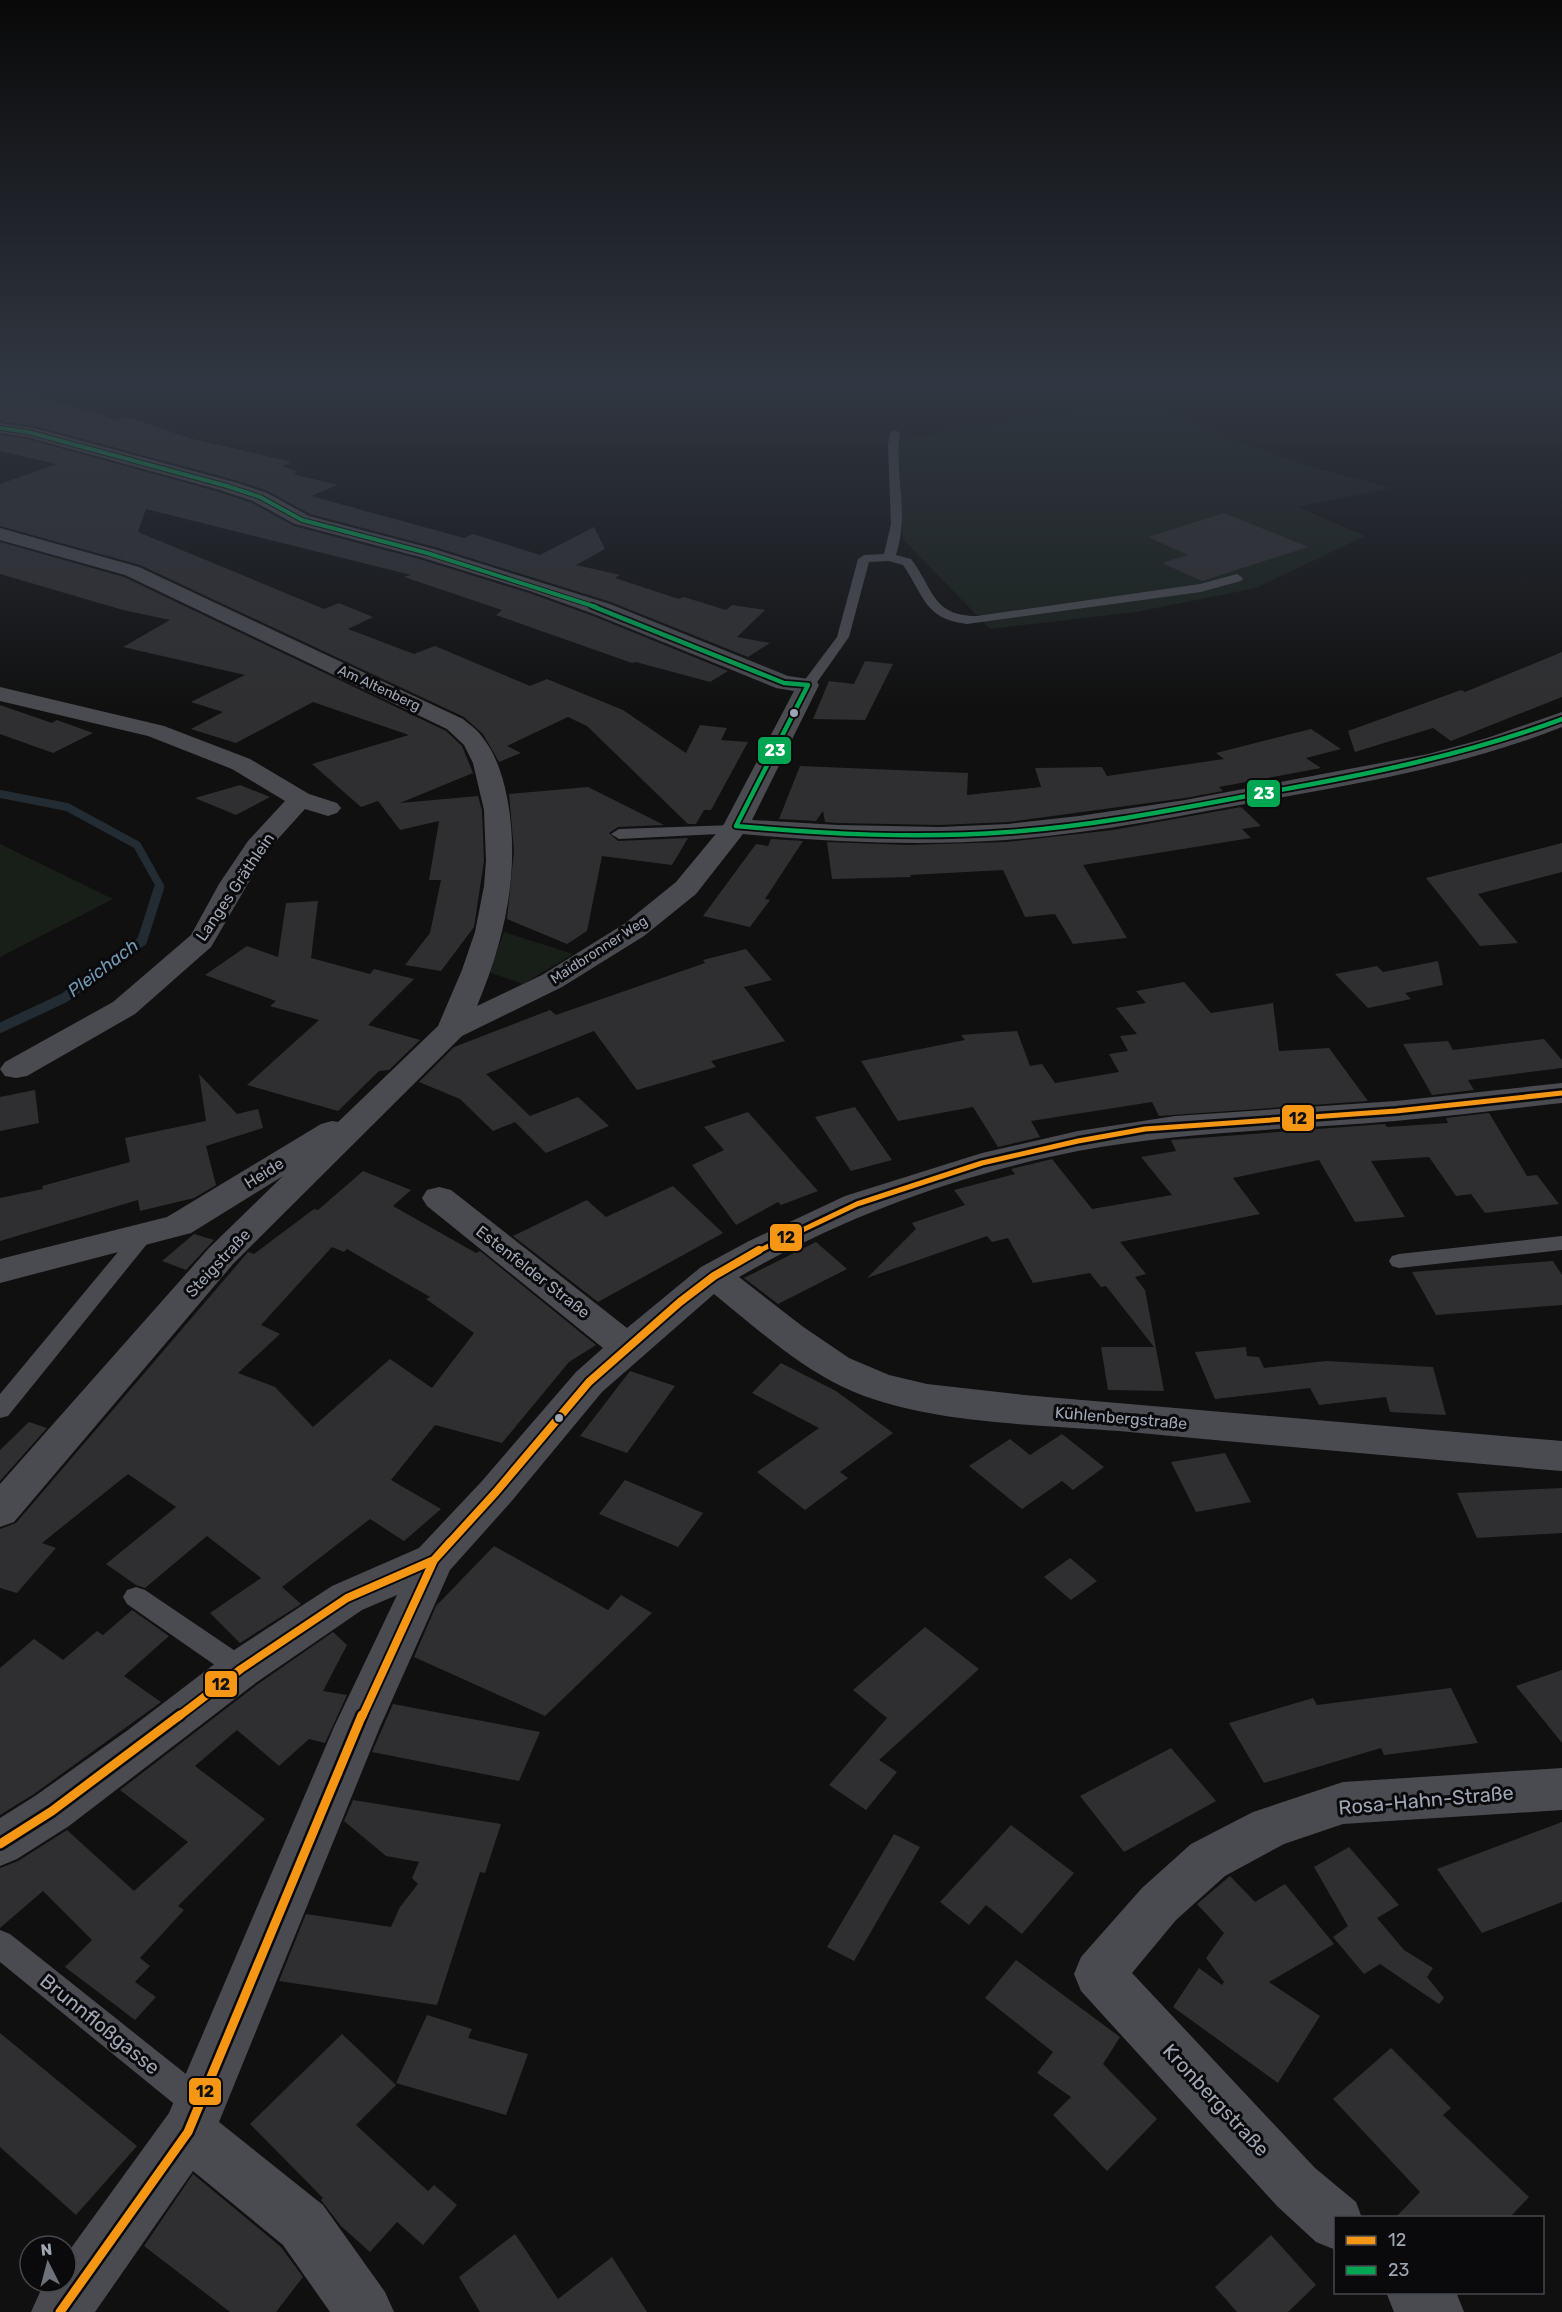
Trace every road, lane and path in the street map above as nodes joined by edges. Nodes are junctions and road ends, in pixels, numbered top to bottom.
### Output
1 (250, 494) edge
2 (894, 494) edge
3 (0, 534) edge
4 (889, 557) junction
5 (1237, 578) dead end
6 (808, 685) junction
7 (0, 694) edge
8 (1562, 719) edge
9 (300, 799) junction
10 (328, 808) dead end
11 (735, 828) junction
12 (619, 834) dead end
13 (451, 1030) junction
14 (16, 1069) dead end
15 (1562, 1093) edge
16 (380, 1101) junction
17 (439, 1198) dead end
18 (144, 1234) junction
19 (1562, 1243) edge
20 (1399, 1261) dead end
21 (0, 1271) edge
22 (714, 1276) junction
23 (626, 1347) junction
24 (0, 1410) edge
25 (1562, 1456) edge
26 (0, 1511) edge
27 (434, 1560) junction
28 (136, 1597) dead end
29 (241, 1669) junction
30 (1562, 1790) edge
31 (0, 1844) edge
32 (0, 1944) edge
33 (1099, 1974) joint
34 (194, 2118) junction
35 (1334, 2221) edge
36 (1416, 2294) edge
37 (60, 2312) edge
38 (365, 2312) edge
39 (1435, 2312) edge

1 - 6 street
2 - 4 lane
3 - 13 street, Am Altenberg
4 - 5 lane
4 - 6 lane, Maidbronner Weg
6 - 11 street, Maidbronner Weg
7 - 9 street
8 - 11 street
9 - 10 street
9 - 14 street, Langes Gräthlein
11 - 12 lane
11 - 13 street, Maidbronner Weg
13 - 16 street, Steigstraße
15 - 22 street
16 - 18 street, Heide
16 - 26 street, Steigstraße
17 - 23 street, Estenfelder Straße
18 - 21 street, Heide
18 - 24 lane
19 - 20 lane
22 - 23 street
22 - 25 street, Kühlenbergstraße
23 - 27 street
27 - 29 street
27 - 34 street
28 - 29 lane
29 - 31 street
30 - 33 street, Rosa-Hahn-Straße
32 - 34 lane, Brunnfloßgasse
33 - 35 street, Kronbergstraße
34 - 37 street
34 - 38 street
36 - 39 street

